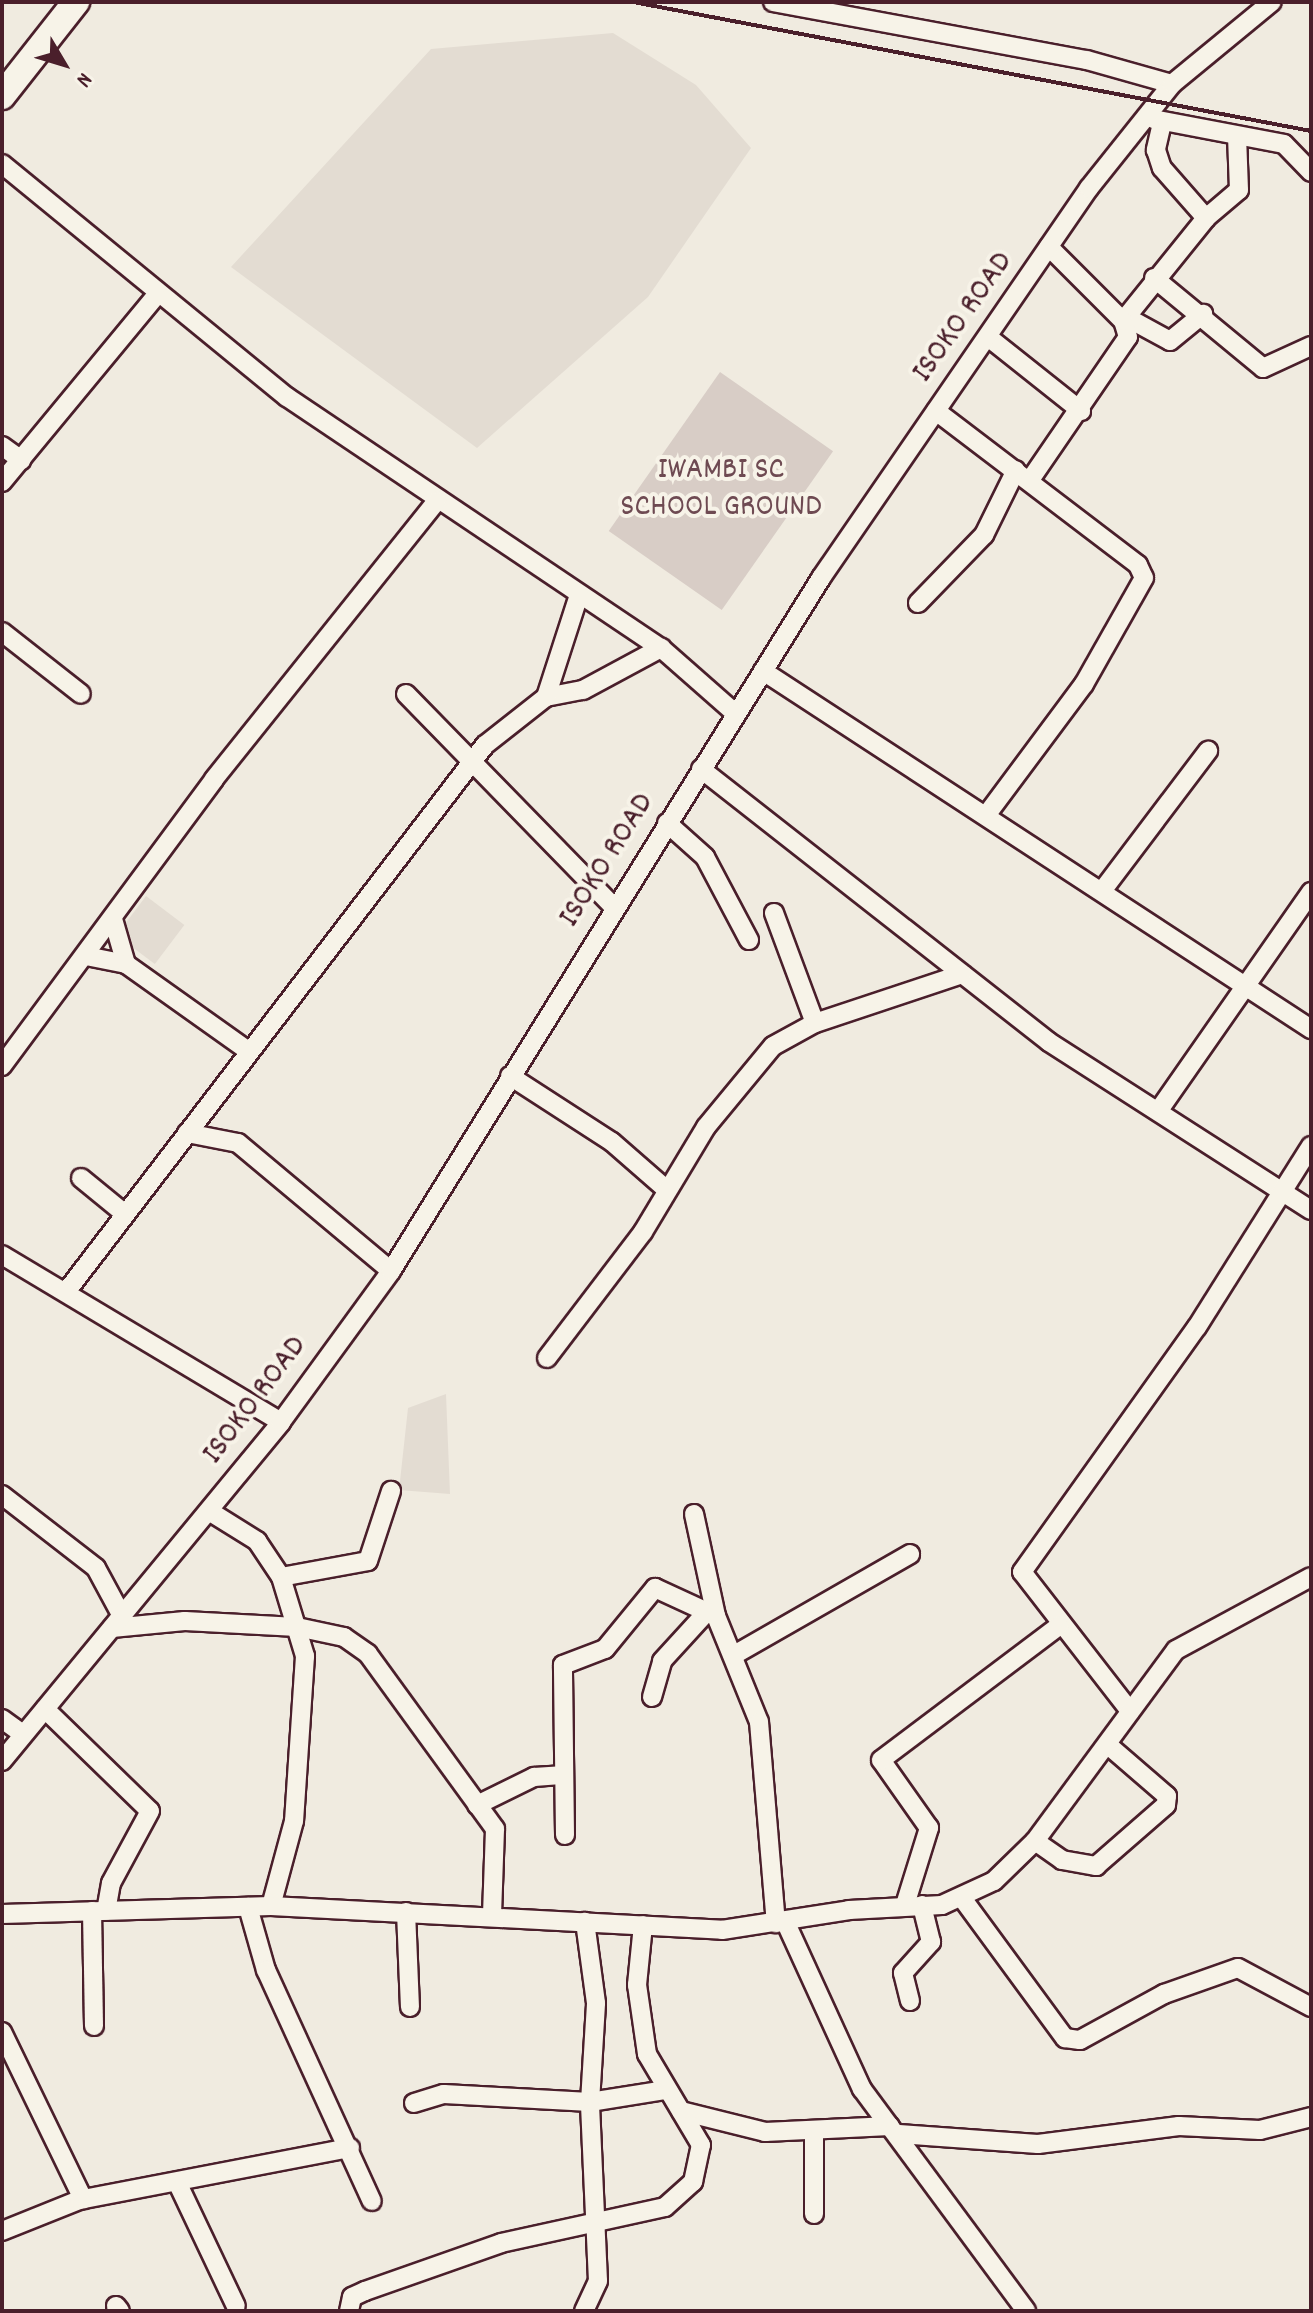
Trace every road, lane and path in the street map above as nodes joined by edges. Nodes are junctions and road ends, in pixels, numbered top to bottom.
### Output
1 (76, 2) edge
2 (773, 2) edge
3 (1272, 2) edge
4 (1172, 84) junction
5 (2, 96) edge
6 (1154, 119) junction
7 (1237, 136) junction
8 (2, 164) edge
9 (1311, 172) edge
10 (10, 177) edge
11 (1206, 218) junction
12 (1049, 247) junction
13 (1154, 278) junction
14 (156, 296) junction
15 (1203, 314) junction
16 (1124, 319) junction
17 (988, 337) junction
18 (1311, 346) edge
19 (936, 411) junction
20 (1081, 411) junction
21 (2, 446) edge
22 (21, 460) junction
23 (1023, 475) junction
24 (2, 482) edge
25 (437, 501) junction
26 (579, 595) junction
27 (918, 603) dead end
28 (2, 632) edge
29 (661, 648) junction
30 (763, 671) junction
31 (81, 694) dead end
32 (406, 694) dead end
33 (546, 697) junction
34 (736, 714) junction
35 (1208, 751) dead end
36 (470, 765) junction
37 (701, 769) junction
38 (988, 813) junction
39 (667, 823) junction
40 (1102, 891) junction
41 (1311, 892) edge
42 (613, 906) junction
43 (774, 913) dead end
44 (113, 919) junction
45 (749, 940) dead end
46 (86, 956) junction
47 (126, 964) junction
48 (962, 974) junction
49 (1245, 986) junction
50 (815, 1023) junction
51 (1311, 1029) edge
52 (247, 1050) junction
53 (2, 1066) edge
54 (510, 1076) junction
55 (1159, 1110) junction
56 (187, 1133) junction
57 (1311, 1146) edge
58 (81, 1178) dead end
59 (1284, 1189) junction
60 (667, 1190) junction
61 (1311, 1210) edge
62 (125, 1214) junction
63 (2, 1255) edge
64 (391, 1271) junction
65 (66, 1292) junction
66 (547, 1358) dead end
67 (281, 1422) junction
68 (391, 1491) dead end
69 (2, 1495) edge
70 (209, 1511) junction
71 (694, 1514) dead end
72 (910, 1554) dead end
73 (281, 1577) junction
74 (1311, 1577) edge
75 (710, 1616) junction
76 (117, 1622) junction
77 (1059, 1626) junction
78 (297, 1627) junction
79 (734, 1655) junction
80 (652, 1697) dead end
81 (45, 1709) junction
82 (1130, 1711) junction
83 (2, 1719) edge
84 (23, 1734) junction
85 (1108, 1745) junction
86 (2, 1761) edge
87 (561, 1775) junction
88 (477, 1805) junction
89 (565, 1835) dead end
90 (1035, 1841) junction
91 (962, 1898) junction
92 (914, 1905) junction
93 (271, 1906) junction
94 (248, 1907) junction
95 (99, 1911) junction
96 (406, 1912) junction
97 (2, 1914) edge
98 (492, 1917) junction
99 (585, 1922) junction
100 (780, 1922) junction
101 (643, 1925) junction
102 (910, 2001) dead end
103 (410, 2007) dead end
104 (1311, 2007) edge
105 (94, 2026) dead end
106 (2, 2035) edge
107 (666, 2090) junction
108 (590, 2102) junction
109 (414, 2103) dead end
110 (681, 2111) junction
111 (1311, 2117) edge
112 (895, 2130) junction
113 (814, 2131) junction
114 (350, 2148) junction
115 (177, 2182) junction
116 (83, 2199) junction
117 (372, 2201) dead end
118 (814, 2214) dead end
119 (594, 2219) junction
120 (2, 2231) edge
121 (236, 2306) dead end
122 (349, 2311) edge
123 (584, 2311) edge
124 (1026, 2311) edge

1 - 5 highway
2 - 4 street
3 - 4 street, ISOKO ROAD
4 - 6 street, ISOKO ROAD
6 - 7 street
6 - 11 street
6 - 12 street, ISOKO ROAD
7 - 9 street
7 - 11 street
8 - 10 street
10 - 14 street
11 - 13 street
12 - 16 street
12 - 17 street, ISOKO ROAD
13 - 15 street
13 - 16 street
14 - 22 street
14 - 25 street
15 - 16 street
15 - 18 street
16 - 20 street
17 - 19 street, ISOKO ROAD
17 - 20 street
19 - 23 street
19 - 30 street, ISOKO ROAD
20 - 23 street
21 - 22 street
22 - 24 street
23 - 27 street
23 - 38 street
25 - 26 street
25 - 44 street
26 - 29 street
26 - 33 street
28 - 31 street
29 - 33 street
29 - 34 street
30 - 34 street, ISOKO ROAD
30 - 38 street
32 - 36 street
33 - 36 street
34 - 37 street, ISOKO ROAD
35 - 40 street
36 - 42 street
36 - 52 street
37 - 39 street, ISOKO ROAD
37 - 48 street
38 - 40 street
39 - 42 street, ISOKO ROAD
39 - 45 street
40 - 49 street
41 - 49 street
42 - 54 street, ISOKO ROAD
43 - 50 street
44 - 46 street
44 - 47 street
46 - 47 street
46 - 53 street
47 - 52 street
48 - 50 street
48 - 55 street
49 - 51 street
49 - 55 street
50 - 60 street
52 - 56 street
54 - 60 street
54 - 64 street, ISOKO ROAD
55 - 59 street
56 - 62 street
56 - 64 street
57 - 59 street
58 - 62 street
59 - 61 street
59 - 77 street
60 - 66 street
62 - 65 street
63 - 65 street
64 - 67 street, ISOKO ROAD
65 - 67 street
67 - 70 street, ISOKO ROAD
68 - 73 street
69 - 76 street
70 - 73 street
70 - 76 street, ISOKO ROAD
71 - 75 street
72 - 79 street
73 - 78 street
74 - 82 street
75 - 79 street
75 - 80 street
75 - 87 street
76 - 78 street
76 - 81 street, ISOKO ROAD
77 - 82 street
77 - 92 street
78 - 88 street
78 - 93 street
79 - 100 street
81 - 84 street, ISOKO ROAD
81 - 95 street
82 - 85 street
83 - 84 street
84 - 86 street, ISOKO ROAD
85 - 90 street
85 - 90 street
87 - 88 street
87 - 89 street
88 - 98 street
90 - 91 street
91 - 92 street
91 - 104 street
92 - 100 street
92 - 102 street
93 - 94 street
93 - 96 street
94 - 95 street
94 - 114 street
95 - 97 street
95 - 105 street
96 - 98 street
96 - 103 street
98 - 99 street
99 - 101 street
99 - 108 street
100 - 101 street
100 - 112 street
101 - 107 street
106 - 116 street
107 - 108 street
107 - 110 street
108 - 109 street
108 - 119 street
110 - 113 street
110 - 119 street
111 - 112 street
112 - 113 street
112 - 124 street
113 - 118 street
114 - 115 street
114 - 117 street
115 - 116 street
115 - 121 street
116 - 120 street
119 - 122 street
119 - 123 street

